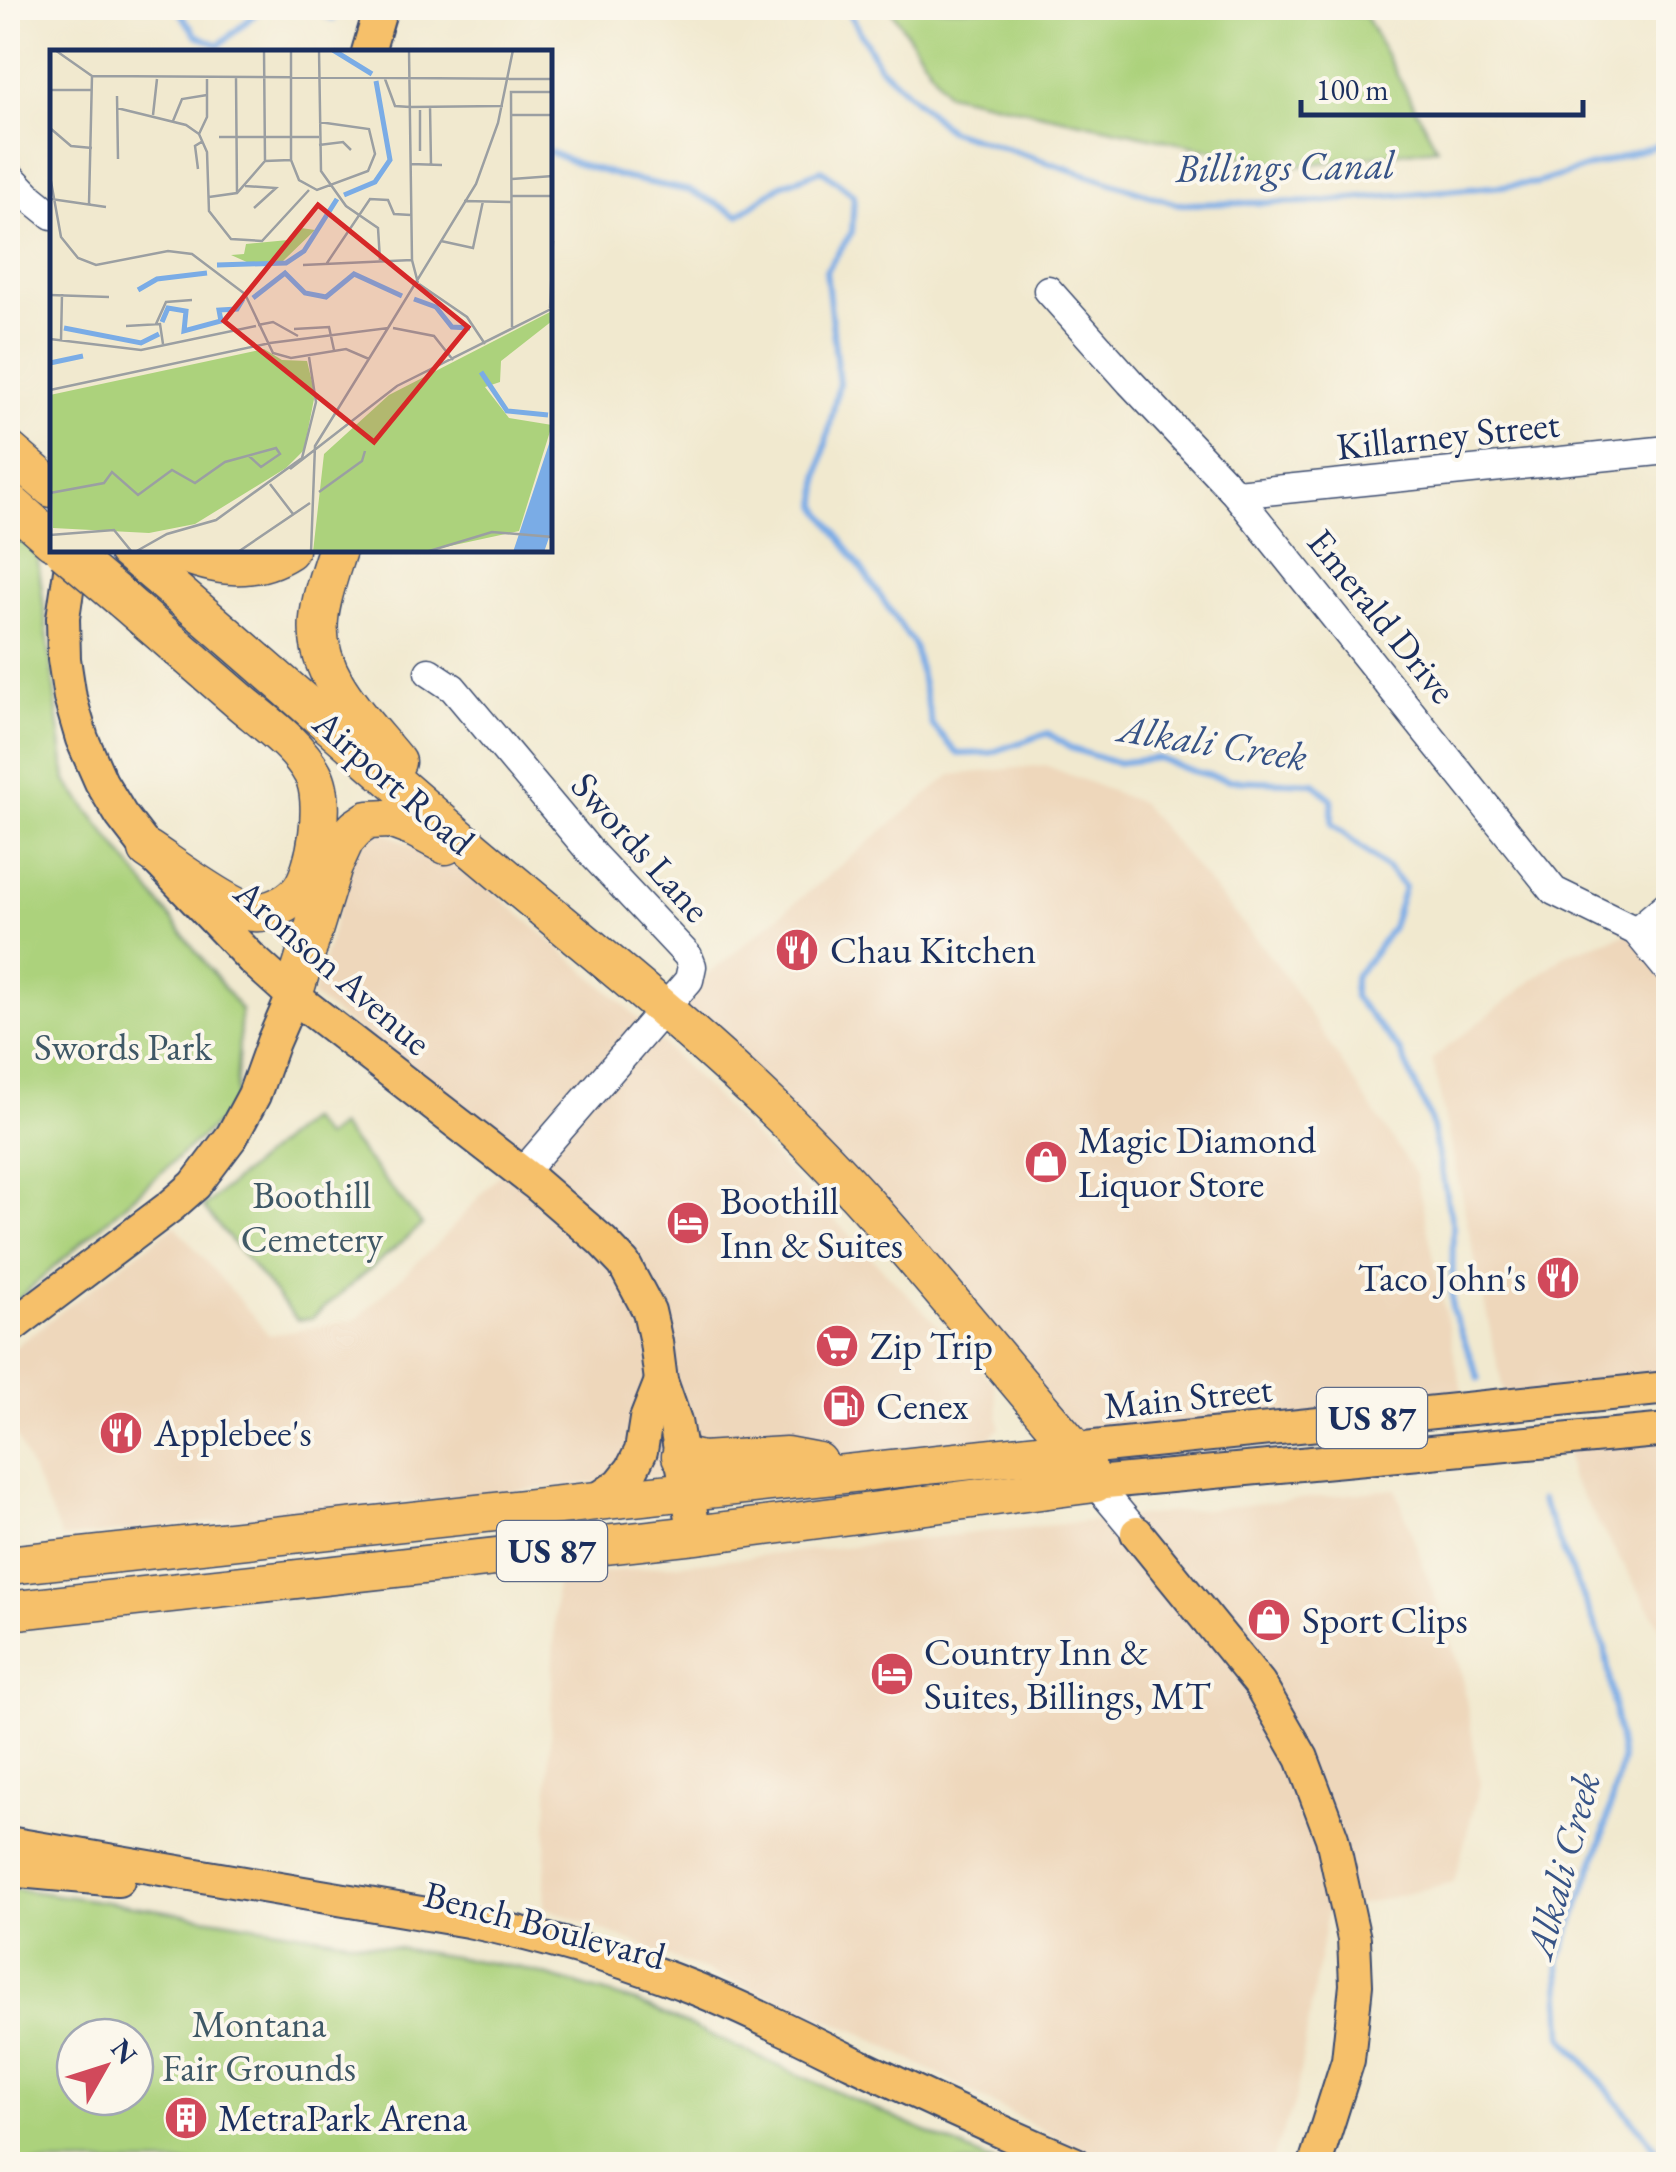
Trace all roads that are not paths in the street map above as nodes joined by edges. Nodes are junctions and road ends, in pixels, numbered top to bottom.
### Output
1 (381, 8) edge
2 (369, 50) edge
3 (8, 174) edge
4 (50, 212) edge
5 (1048, 290) dead end
6 (8, 450) edge
7 (1668, 450) edge
8 (48, 483) edge
9 (1236, 494) junction
10 (66, 552) edge
11 (73, 552) edge
12 (180, 552) edge
13 (285, 552) edge
14 (336, 552) edge
15 (131, 554) edge
16 (429, 672) dead end
17 (451, 831) junction
18 (148, 850) junction
19 (509, 880) junction
20 (1668, 904) edge
21 (1636, 931) junction
22 (1668, 970) edge
23 (293, 996) junction
24 (664, 1011) junction
25 (273, 1042) junction
26 (522, 1173) junction
27 (8, 1329) edge
28 (661, 1381) junction
29 (1668, 1388) edge
30 (1668, 1430) edge
31 (1074, 1449) junction
32 (684, 1474) junction
33 (1095, 1483) junction
34 (594, 1502) junction
35 (1136, 1534) joint
36 (695, 1535) junction
37 (8, 1565) edge
38 (8, 1611) edge
39 (8, 1843) edge
40 (8, 1870) edge
41 (1031, 2164) edge
42 (1076, 2164) edge
43 (1315, 2164) edge

1 - 2 main road
3 - 4 street
5 - 9 street, Emerald Drive
6 - 8 highway
7 - 9 street, Killarney Street
9 - 21 street, Emerald Drive
10 - 18 highway, bridge
11 - 18 main road, Aronson Avenue
12 - 13 highway
14 - 17 highway
15 - 17 highway, Airport Road
16 - 24 street, Swords Lane
17 - 19 highway, Airport Road
18 - 23 main road, Aronson Avenue
18 - 25 main road
19 - 23 highway
19 - 24 highway, Airport Road
20 - 21 street
21 - 22 street, Emerald Drive
23 - 25 main road
23 - 26 main road, Aronson Avenue
24 - 26 street, Swords Lane
24 - 31 highway, Airport Road
25 - 27 main road
26 - 28 main road, Aronson Avenue
28 - 32 main road, Aronson Avenue
28 - 34 main road, Aronson Avenue
29 - 31 main road, Main Street / US 87
30 - 33 main road, Main Street / US 87
31 - 32 highway, US 87
31 - 33 highway
32 - 34 highway, US 87
32 - 36 main road, Aronson Avenue
33 - 35 street
33 - 36 highway, US 87
34 - 37 highway, US 87
35 - 43 main road
36 - 38 highway, US 87
39 - 42 main road
40 - 41 main road, Bench Boulevard

